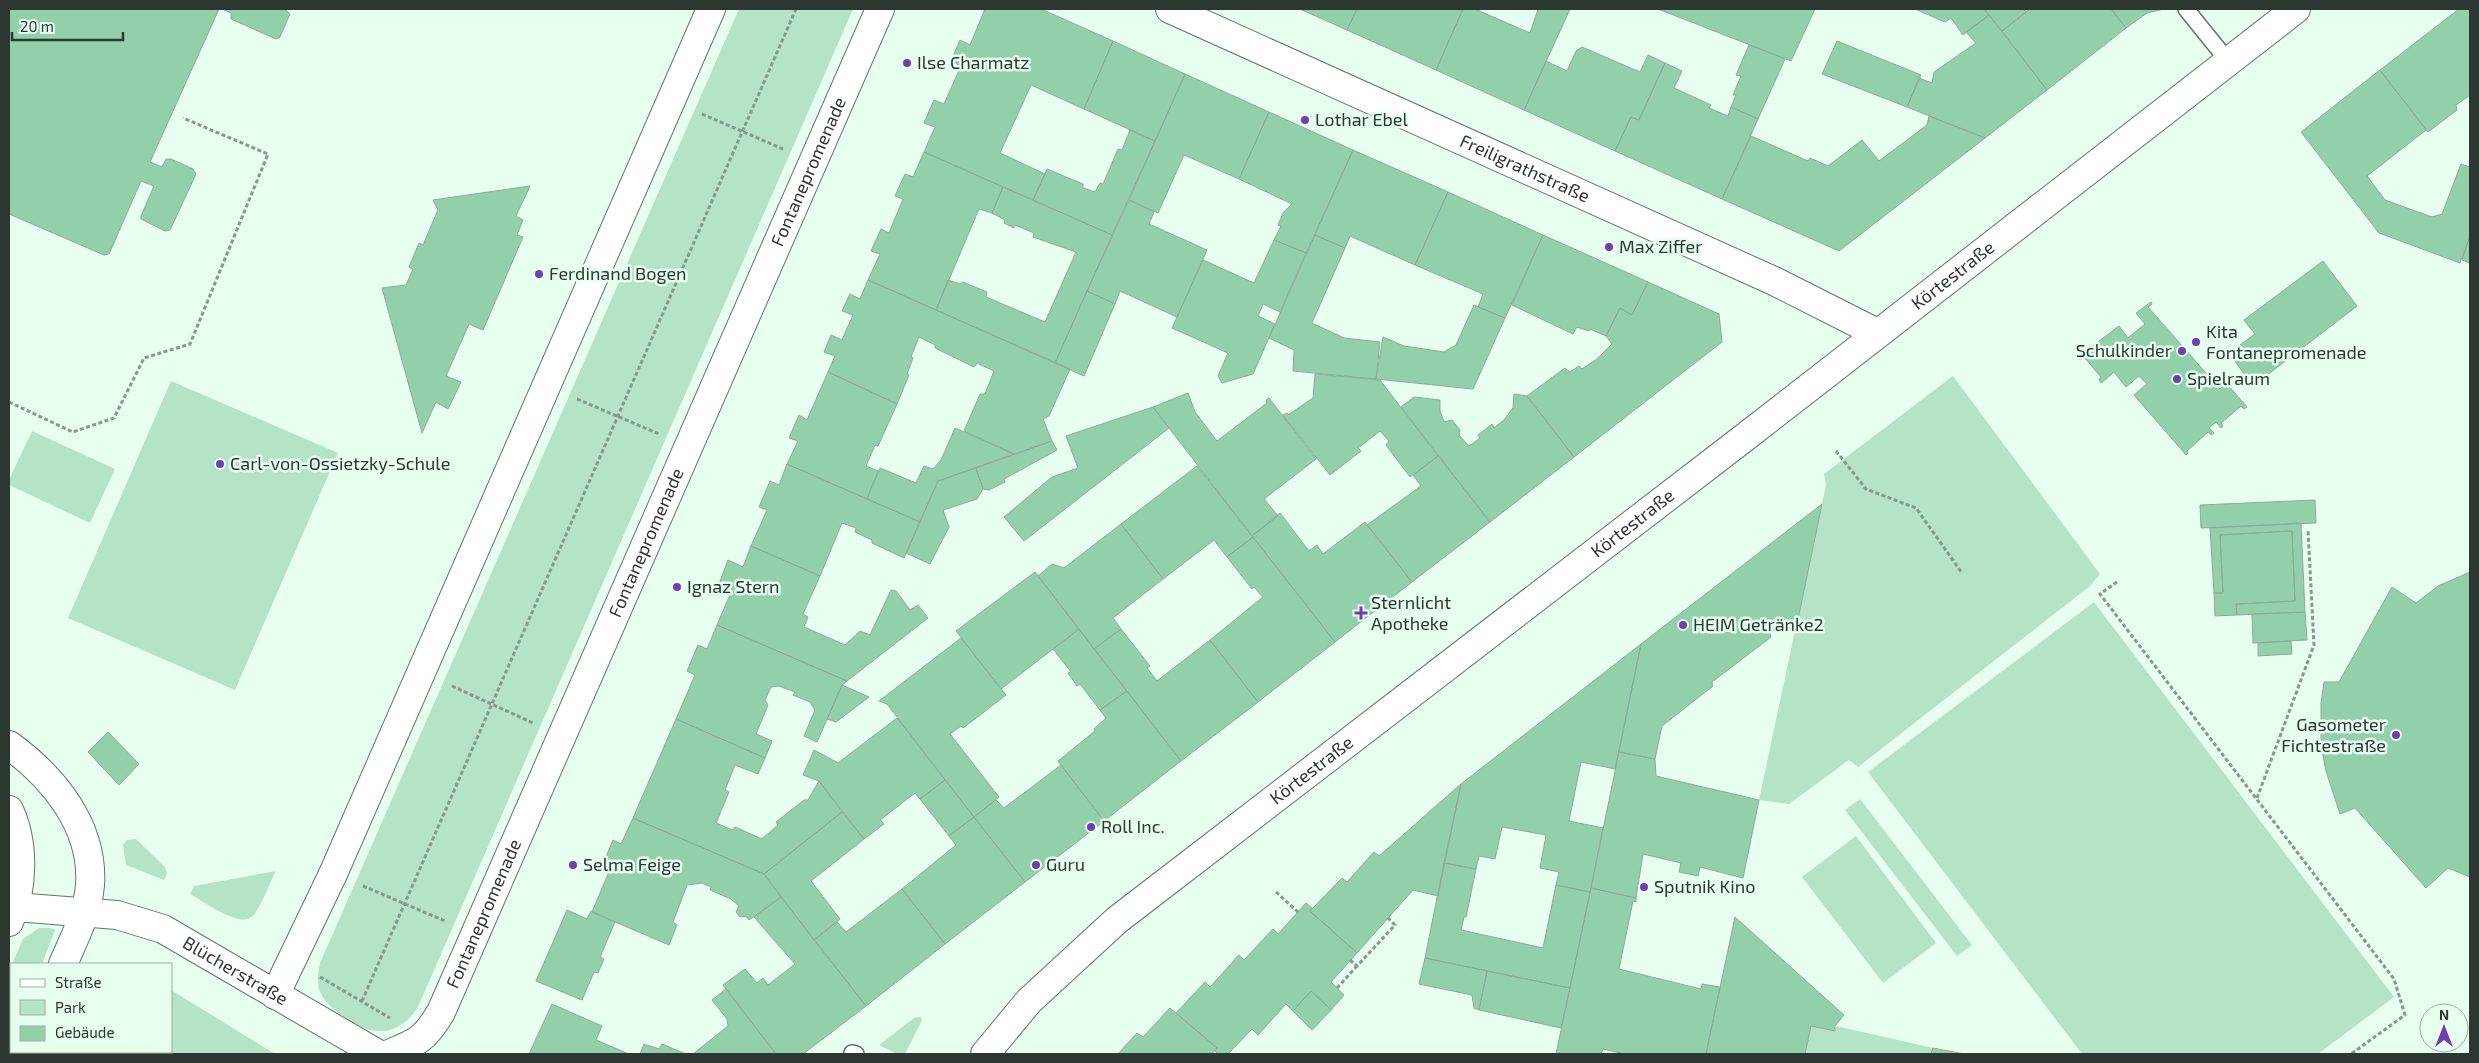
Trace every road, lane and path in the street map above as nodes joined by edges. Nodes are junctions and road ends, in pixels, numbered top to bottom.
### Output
1 (711, 9) edge
2 (796, 9) edge
3 (880, 9) edge
4 (1170, 9) edge
5 (2186, 9) edge
6 (2296, 9) edge
7 (2228, 61) junction
8 (694, 111) dead end
9 (183, 118) dead end
10 (742, 132) junction
11 (791, 153) dead end
12 (1877, 333) junction
13 (570, 396) dead end
14 (9, 402) edge
15 (618, 417) junction
16 (666, 438) dead end
17 (1836, 451) dead end
18 (2308, 530) dead end
19 (1962, 573) dead end
20 (2117, 582) dead end
21 (443, 682) dead end
22 (492, 704) junction
23 (540, 726) dead end
24 (9, 745) edge
25 (2256, 798) junction
26 (9, 810) edge
27 (356, 883) dead end
28 (1276, 892) dead end
29 (404, 904) junction
30 (84, 912) junction
31 (1298, 912) dead end
32 (12, 915) edge
33 (1388, 918) dead end
34 (453, 925) dead end
35 (1350, 960) dead end
36 (63, 963) edge
37 (1357, 966) junction
38 (318, 975) dead end
39 (1337, 988) dead end
40 (275, 995) junction
41 (362, 1001) junction
42 (394, 1020) dead end
43 (378, 1054) edge
44 (389, 1054) edge
45 (985, 1054) edge
46 (2350, 1054) edge

1 - 40 street
2 - 10 path
3 - 44 street, Fontanepromenade
4 - 12 street, Freiligrathstraße
5 - 7 lane
6 - 7 street, Körtestraße
7 - 12 street, Körtestraße
8 - 10 path
9 - 14 path
10 - 11 path
10 - 15 path
12 - 45 street, Körtestraße
13 - 15 path
15 - 16 path
15 - 22 path
17 - 19 path
18 - 25 path
20 - 25 path
21 - 22 path
22 - 23 path
22 - 29 path
24 - 30 street
25 - 46 path
26 - 32 street, Blücherstraße
27 - 29 path
28 - 31 path
29 - 34 path
29 - 41 path
30 - 32 street, Blücherstraße
30 - 36 street
30 - 40 street, Blücherstraße
33 - 37 path
35 - 37 path
37 - 39 path
38 - 41 path
40 - 43 street, Blücherstraße
41 - 42 path

